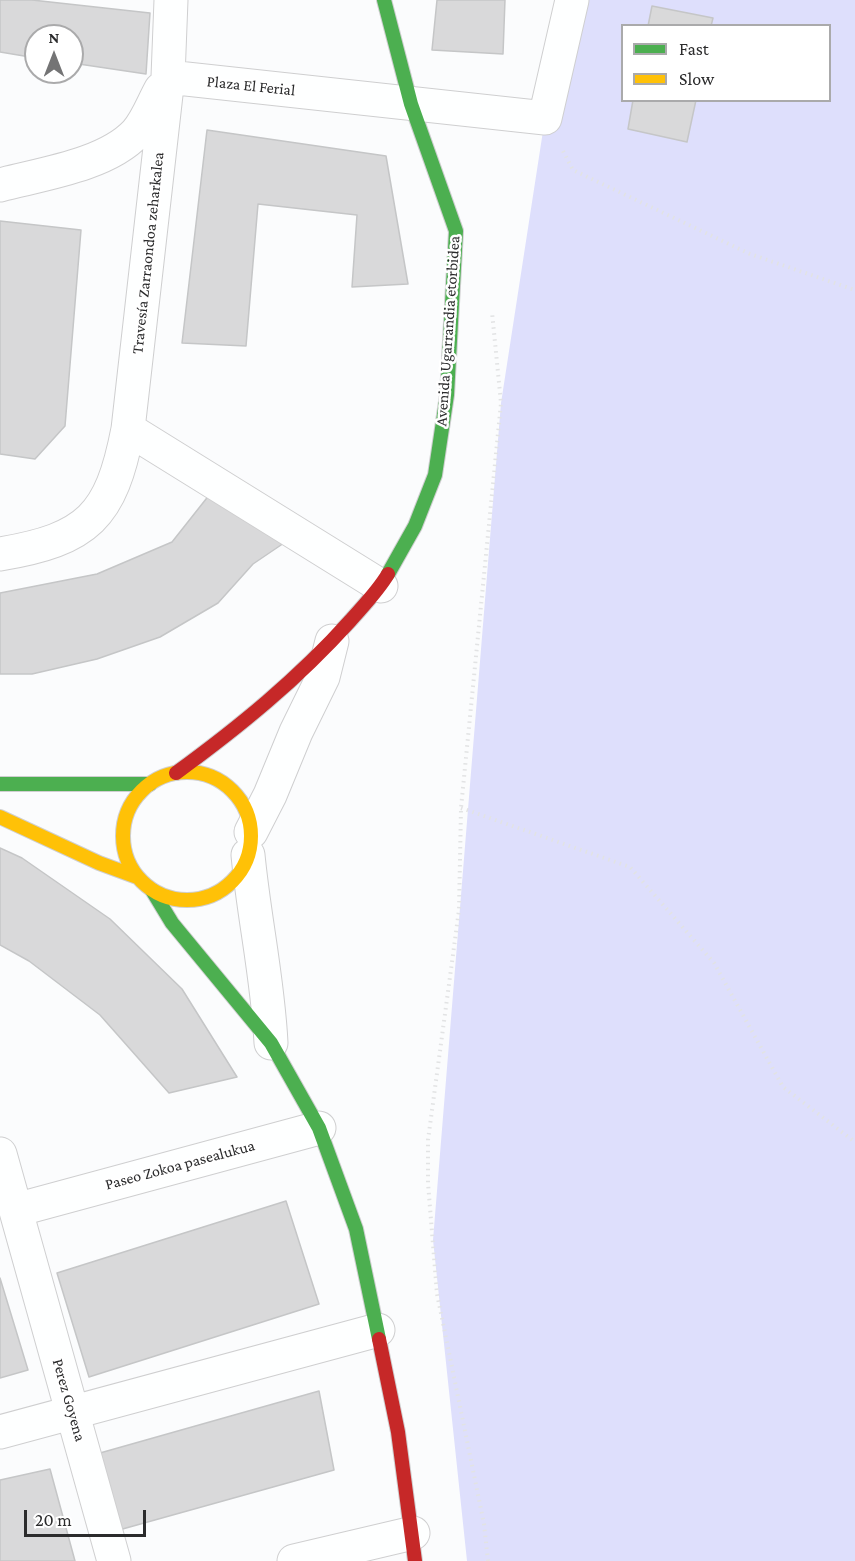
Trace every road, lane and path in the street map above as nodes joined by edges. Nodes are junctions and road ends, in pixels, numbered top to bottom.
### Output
1 (171, 0) edge
2 (384, 0) edge
3 (572, 0) edge
4 (168, 77) junction
5 (411, 104) junction
6 (545, 118) junction
7 (0, 185) edge
8 (855, 290) edge
9 (487, 302) dead end
10 (128, 429) junction
11 (0, 554) edge
12 (381, 586) junction
13 (332, 642) junction
14 (176, 773) junction
15 (0, 784) edge
16 (150, 784) junction
17 (461, 808) junction
18 (0, 817) edge
19 (250, 843) junction
20 (137, 877) junction
21 (152, 890) junction
22 (271, 1043) junction
23 (319, 1128) junction
24 (855, 1142) edge
25 (0, 1154) edge
26 (20, 1224) edge
27 (378, 1330) junction
28 (87, 1408) junction
29 (0, 1432) edge
30 (414, 1547) edge
31 (114, 1561) edge
32 (294, 1561) edge
33 (488, 1561) edge

1 - 4 street
2 - 5 street
3 - 6 street
4 - 5 street, Plaza El Ferial
4 - 7 street
4 - 10 street, Travesía Zarraondoa zeharkalea
5 - 6 street, Plaza El Ferial
5 - 12 street, Avenida Ugarrandia etorbidea
6 - 8 path
9 - 17 path
10 - 11 street, Travesía Zarraondoa zeharkalea
10 - 12 street
12 - 13 street, Avenida Ugarrandia etorbidea
13 - 14 street, Avenida Ugarrandia etorbidea
13 - 19 street, Avenida Ugarrandia etorbidea
14 - 16 street
14 - 19 street
15 - 16 street
16 - 20 street
17 - 24 path
17 - 33 path
18 - 20 street
19 - 21 street
19 - 22 street
20 - 21 street
21 - 22 street
22 - 23 street
23 - 26 street, Paseo Zokoa pasealukua
23 - 27 street
25 - 26 street, Perez Goyena
26 - 28 street, Perez Goyena
27 - 28 street
27 - 30 street
28 - 29 street
28 - 31 street, Perez Goyena
30 - 32 street

